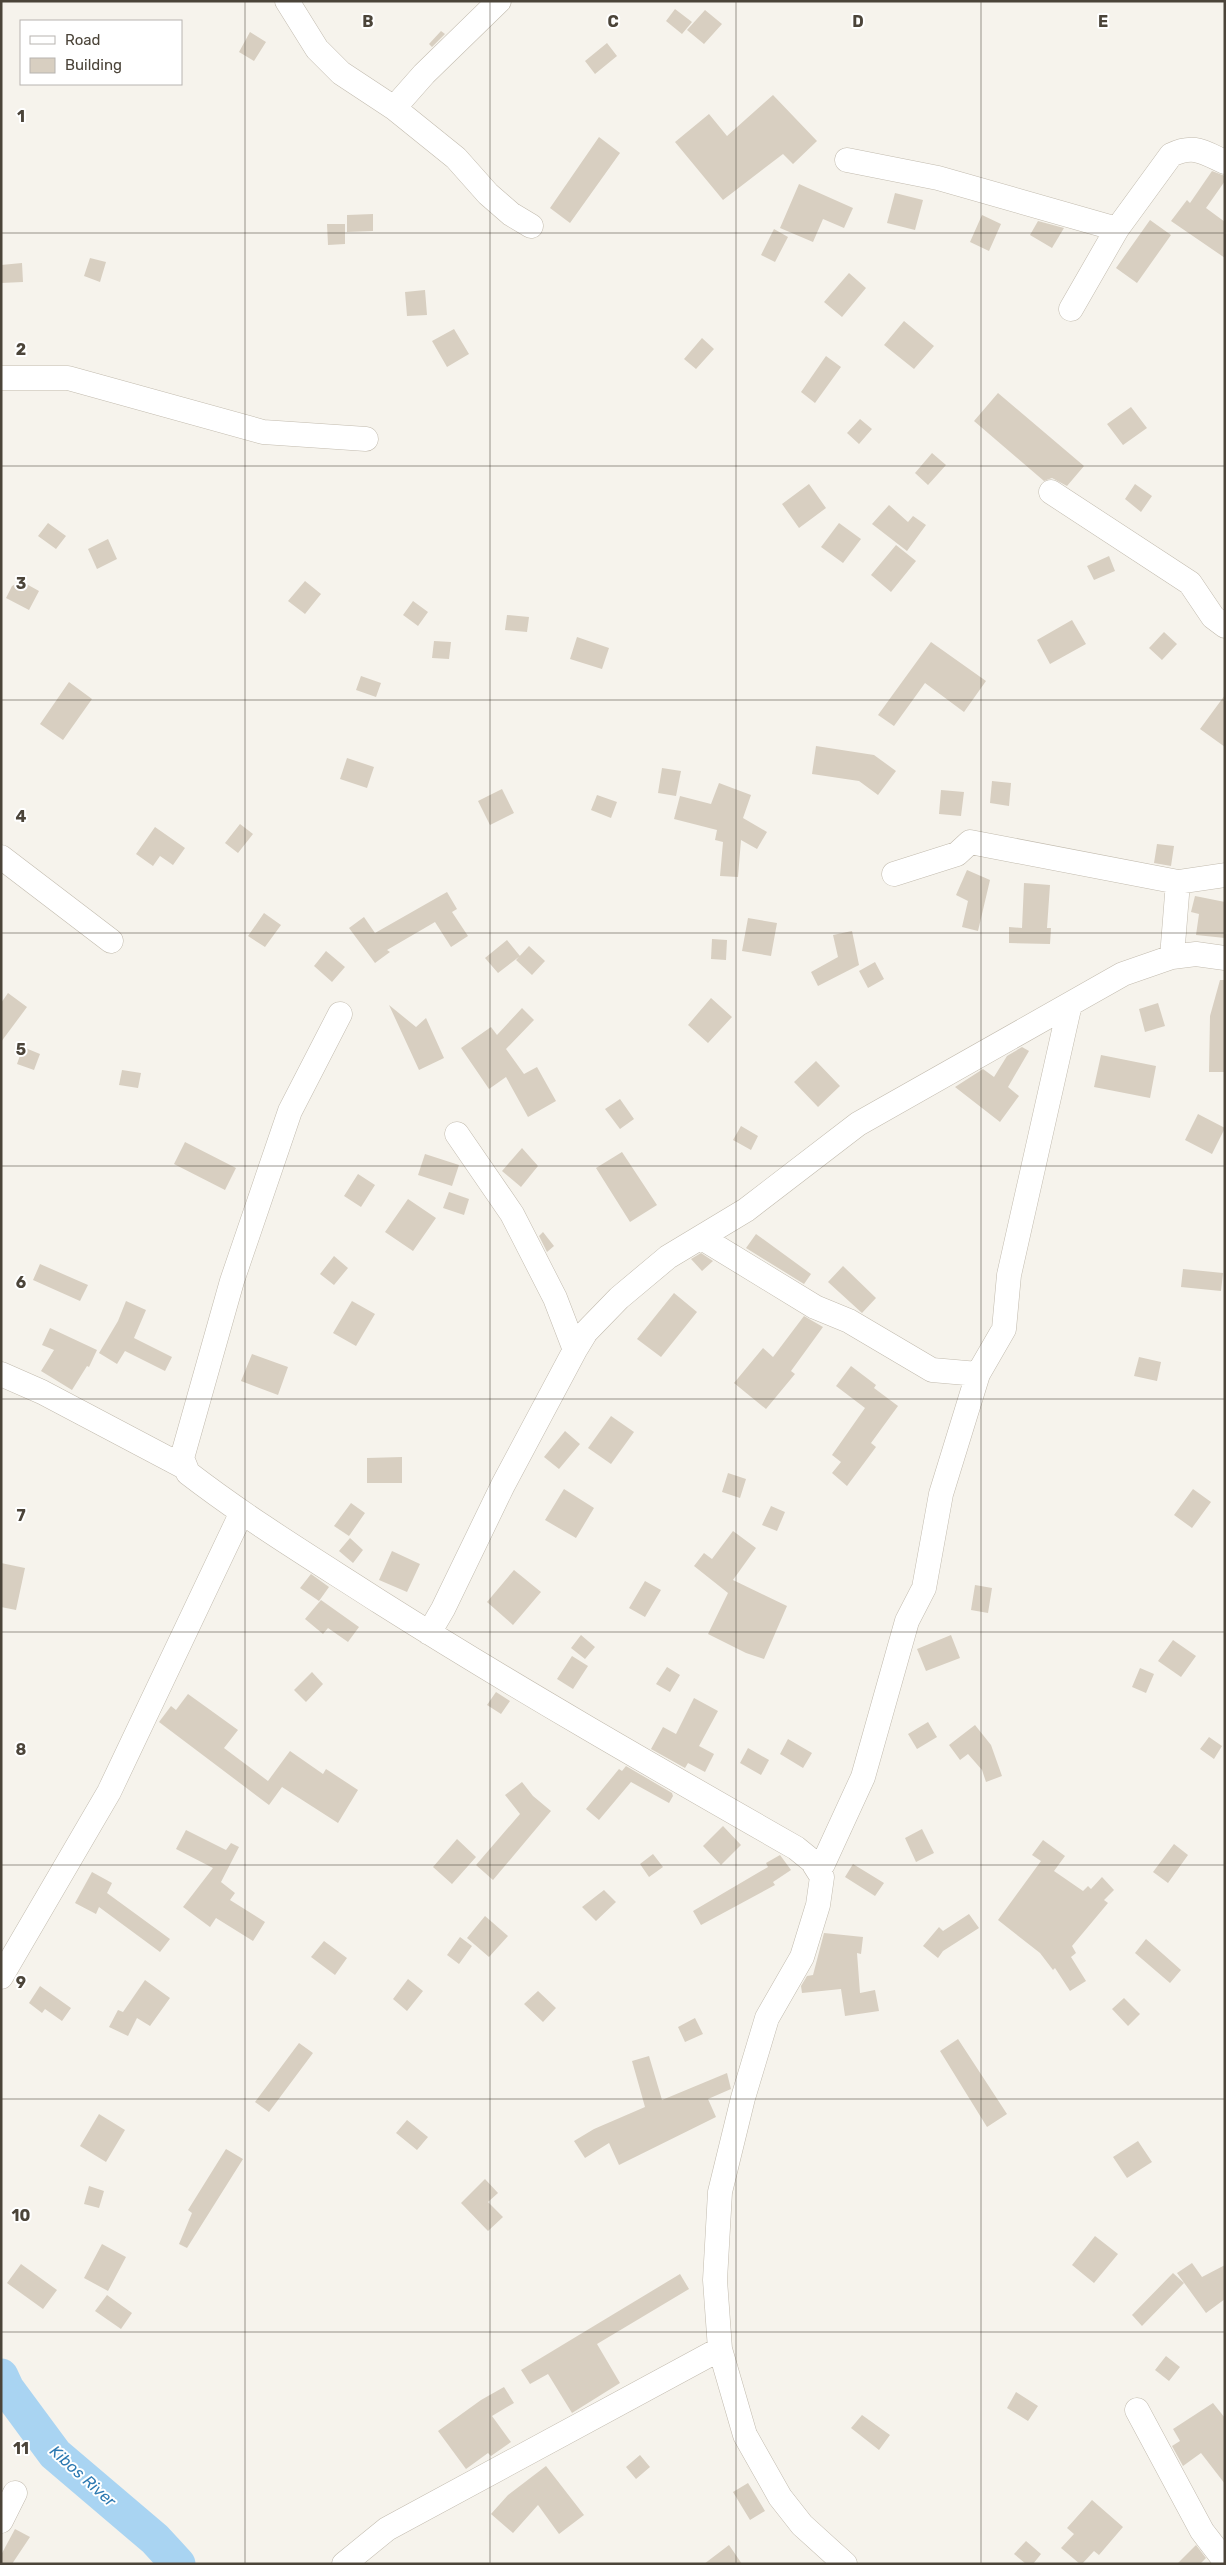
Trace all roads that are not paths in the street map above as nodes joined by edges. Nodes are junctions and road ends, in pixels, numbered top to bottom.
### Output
1 (286, 1) edge
2 (499, 1) edge
3 (394, 108) junction
4 (847, 160) dead end
5 (1225, 162) edge
6 (531, 226) dead end
7 (1117, 229) junction
8 (1071, 309) dead end
9 (1, 378) edge
10 (366, 439) dead end
11 (1051, 492) dead end
12 (1225, 626) edge
13 (1, 857) edge
14 (894, 874) dead end
15 (1225, 875) edge
16 (1178, 882) junction
17 (111, 941) dead end
18 (1172, 957) junction
19 (1225, 958) edge
20 (1070, 1004) junction
21 (340, 1014) dead end
22 (457, 1134) dead end
23 (702, 1238) junction
24 (575, 1350) junction
25 (1, 1374) edge
26 (978, 1374) junction
27 (184, 1467) junction
28 (241, 1514) junction
29 (429, 1633) junction
30 (818, 1868) junction
31 (1, 1978) edge
32 (720, 2349) junction
33 (1137, 2410) dead end
34 (15, 2493) dead end
35 (1, 2521) edge
36 (1225, 2561) edge
37 (344, 2564) edge
38 (845, 2564) edge

1 - 3 street
2 - 3 street
3 - 6 street
4 - 7 street
5 - 7 street
7 - 8 street
9 - 10 street
11 - 12 street
13 - 17 street
14 - 16 street
15 - 16 street
16 - 18 street
18 - 19 street
18 - 20 street
20 - 23 street
20 - 26 street
21 - 27 street
22 - 24 street
23 - 24 street
23 - 26 street
24 - 29 street
25 - 27 street
26 - 30 street
27 - 28 street
28 - 29 street
28 - 31 street
29 - 30 street
30 - 32 street
32 - 37 street
32 - 38 street
33 - 36 street
34 - 35 street

